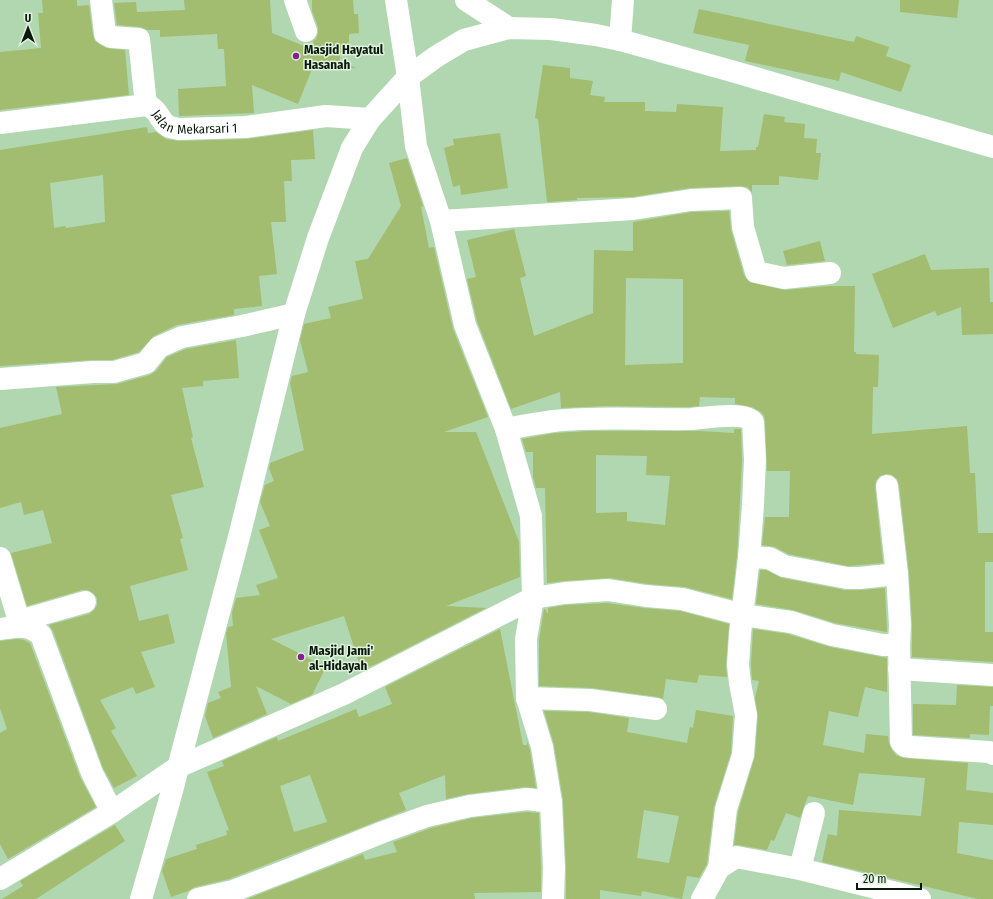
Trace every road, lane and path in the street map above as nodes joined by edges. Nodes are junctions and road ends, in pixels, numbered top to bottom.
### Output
1 (101, 0) edge
2 (295, 0) edge
3 (396, 0) edge
4 (466, 0) edge
5 (623, 0) edge
6 (509, 28) junction
7 (306, 31) dead end
8 (620, 40) junction
9 (408, 76) junction
10 (146, 105) junction
11 (370, 119) junction
12 (0, 123) edge
13 (993, 147) edge
14 (441, 221) junction
15 (830, 274) dead end
16 (294, 314) junction
17 (0, 379) edge
18 (506, 428) junction
19 (887, 486) dead end
20 (749, 556) junction
21 (0, 558) edge
22 (897, 574) junction
23 (533, 598) junction
24 (85, 602) dead end
25 (742, 615) junction
26 (13, 625) edge
27 (899, 645) junction
28 (899, 669) junction
29 (993, 675) edge
30 (527, 698) junction
31 (656, 709) dead end
32 (993, 754) edge
33 (178, 767) junction
34 (551, 802) junction
35 (112, 812) junction
36 (814, 813) dead end
37 (719, 868) junction
38 (800, 869) junction
39 (0, 879) edge
40 (141, 899) edge
41 (198, 899) edge
42 (553, 899) edge
43 (702, 899) edge
44 (920, 899) edge

1 - 10 main road
2 - 7 main road
3 - 9 main road
4 - 6 main road
5 - 8 main road
6 - 8 main road
6 - 9 main road
8 - 13 main road
9 - 11 main road
9 - 14 main road
10 - 11 main road, Jalan Mekarsari 1
10 - 12 main road, Jalan Mekarsari 1
11 - 16 main road
14 - 15 main road
14 - 18 main road
16 - 17 main road
16 - 33 main road
18 - 20 main road
18 - 23 main road
19 - 22 main road
20 - 22 main road
20 - 25 main road
21 - 26 main road
22 - 27 main road
23 - 25 main road
23 - 30 main road
23 - 33 main road
24 - 26 main road
25 - 27 main road
25 - 37 main road
26 - 35 main road
27 - 28 main road
28 - 29 main road
28 - 32 main road
30 - 31 main road
30 - 34 main road
33 - 35 main road
33 - 40 main road
34 - 41 main road
34 - 42 main road
35 - 39 main road
36 - 38 main road
37 - 38 main road
37 - 43 main road
38 - 44 main road

